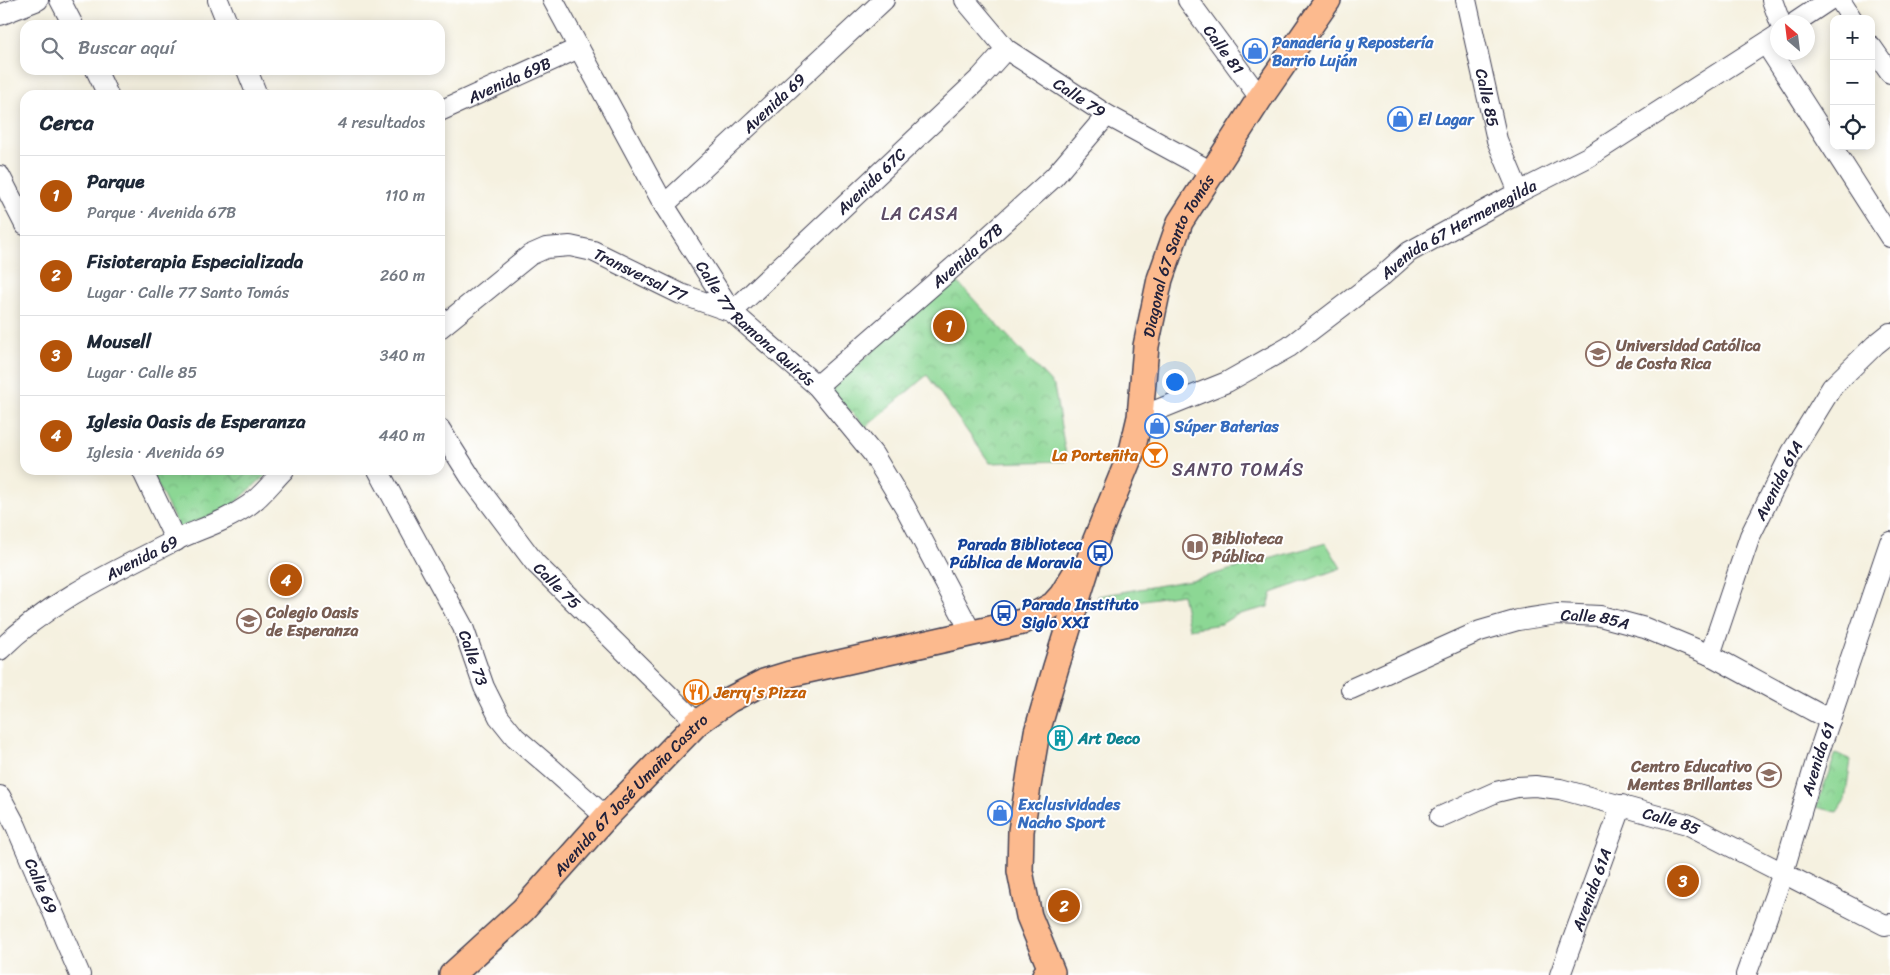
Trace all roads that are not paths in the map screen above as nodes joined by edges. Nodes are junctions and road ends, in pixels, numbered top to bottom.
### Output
1 (38, 0) edge
2 (60, 0) edge
3 (218, 0) edge
4 (553, 0) edge
5 (884, 0) edge
6 (965, 0) edge
7 (1188, 0) edge
8 (1328, 0) edge
9 (1466, 0) edge
10 (1772, 0) edge
11 (1829, 0) edge
12 (1840, 0) edge
13 (0, 15) edge
14 (1777, 15) edge
15 (1806, 15) edge
16 (1849, 15) edge
17 (70, 20) edge
18 (226, 20) edge
19 (1770, 41) edge
20 (579, 48) junction
21 (1006, 49) junction
22 (1875, 52) edge
23 (1784, 60) edge
24 (1890, 73) edge
25 (98, 75) edge
26 (249, 75) edge
27 (106, 90) edge
28 (255, 90) edge
29 (1260, 98) junction
30 (445, 109) edge
31 (1107, 115) junction
32 (1212, 172) junction
33 (0, 176) edge
34 (1519, 192) junction
35 (664, 205) junction
36 (20, 216) edge
37 (1890, 237) edge
38 (732, 312) junction
39 (445, 324) edge
40 (1890, 334) edge
41 (817, 386) junction
42 (1140, 417) junction
43 (445, 437) edge
44 (144, 475) edge
45 (279, 475) edge
46 (381, 475) edge
47 (176, 540) junction
48 (1096, 542) junction
49 (1890, 542) edge
50 (1022, 622) junction
51 (972, 634) junction
52 (0, 650) edge
53 (1710, 655) junction
54 (1056, 667) junction
55 (1351, 689) dead end
56 (1830, 720) junction
57 (698, 723) junction
58 (0, 796) edge
59 (1622, 805) junction
60 (606, 817) junction
61 (1440, 817) dead end
62 (1783, 873) junction
63 (1890, 924) edge
64 (77, 974) edge
65 (1050, 974) edge
66 (452, 975) edge
67 (1560, 975) edge
68 (1746, 975) edge

1 - 13 street
2 - 17 street
3 - 18 street
4 - 20 street, Calle 77 Ramona Quirós
5 - 35 street, Avenida 69
6 - 21 street, Calle 79
7 - 29 street, Calle 81
8 - 29 main road, Diagonal 67 Santo Tomás
9 - 34 street, Calle 85
10 - 14 street
11 - 15 street
12 - 16 street
19 - 34 street, Avenida 67 Hermenegilda
20 - 30 street, Avenida 69B
20 - 35 street, Calle 77 Ramona Quirós
21 - 31 street, Calle 79
21 - 38 street, Avenida 67C
22 - 24 street
23 - 37 street
25 - 27 street
26 - 28 street
29 - 32 main road, Diagonal 67 Santo Tomás
31 - 32 street, Calle 79
31 - 41 street, Avenida 67B
32 - 42 main road, Diagonal 67 Santo Tomás
33 - 36 street
34 - 42 street, Avenida 67 Hermenegilda
35 - 38 street, Calle 77 Ramona Quirós
38 - 39 street, Transversal 77
38 - 41 street, Calle 77 Ramona Quirós
40 - 53 street, Avenida 61A
41 - 51 street, Calle 77 Ramona Quirós
42 - 48 main road, Diagonal 67 Santo Tomás
43 - 57 street, Calle 75
44 - 47 street
45 - 47 street, Avenida 69
46 - 60 street, Calle 73
47 - 52 street, Avenida 69
48 - 50 main road, Avenida 67 José Umaña Castro
48 - 54 main road
49 - 56 street, Avenida 61
50 - 51 main road, Avenida 67 José Umaña Castro
50 - 54 main road
51 - 57 main road, Avenida 67 José Umaña Castro
53 - 55 street, Calle 85A
53 - 56 street, Calle 85A
54 - 65 main road
56 - 62 street, Avenida 61
57 - 60 main road, Avenida 67 José Umaña Castro
58 - 64 street, Calle 69
59 - 61 street, Calle 85
59 - 62 street, Calle 85
59 - 67 street, Avenida 61A
60 - 66 main road, Avenida 67 José Umaña Castro
62 - 63 street, Calle 85
62 - 68 street, Avenida 61

